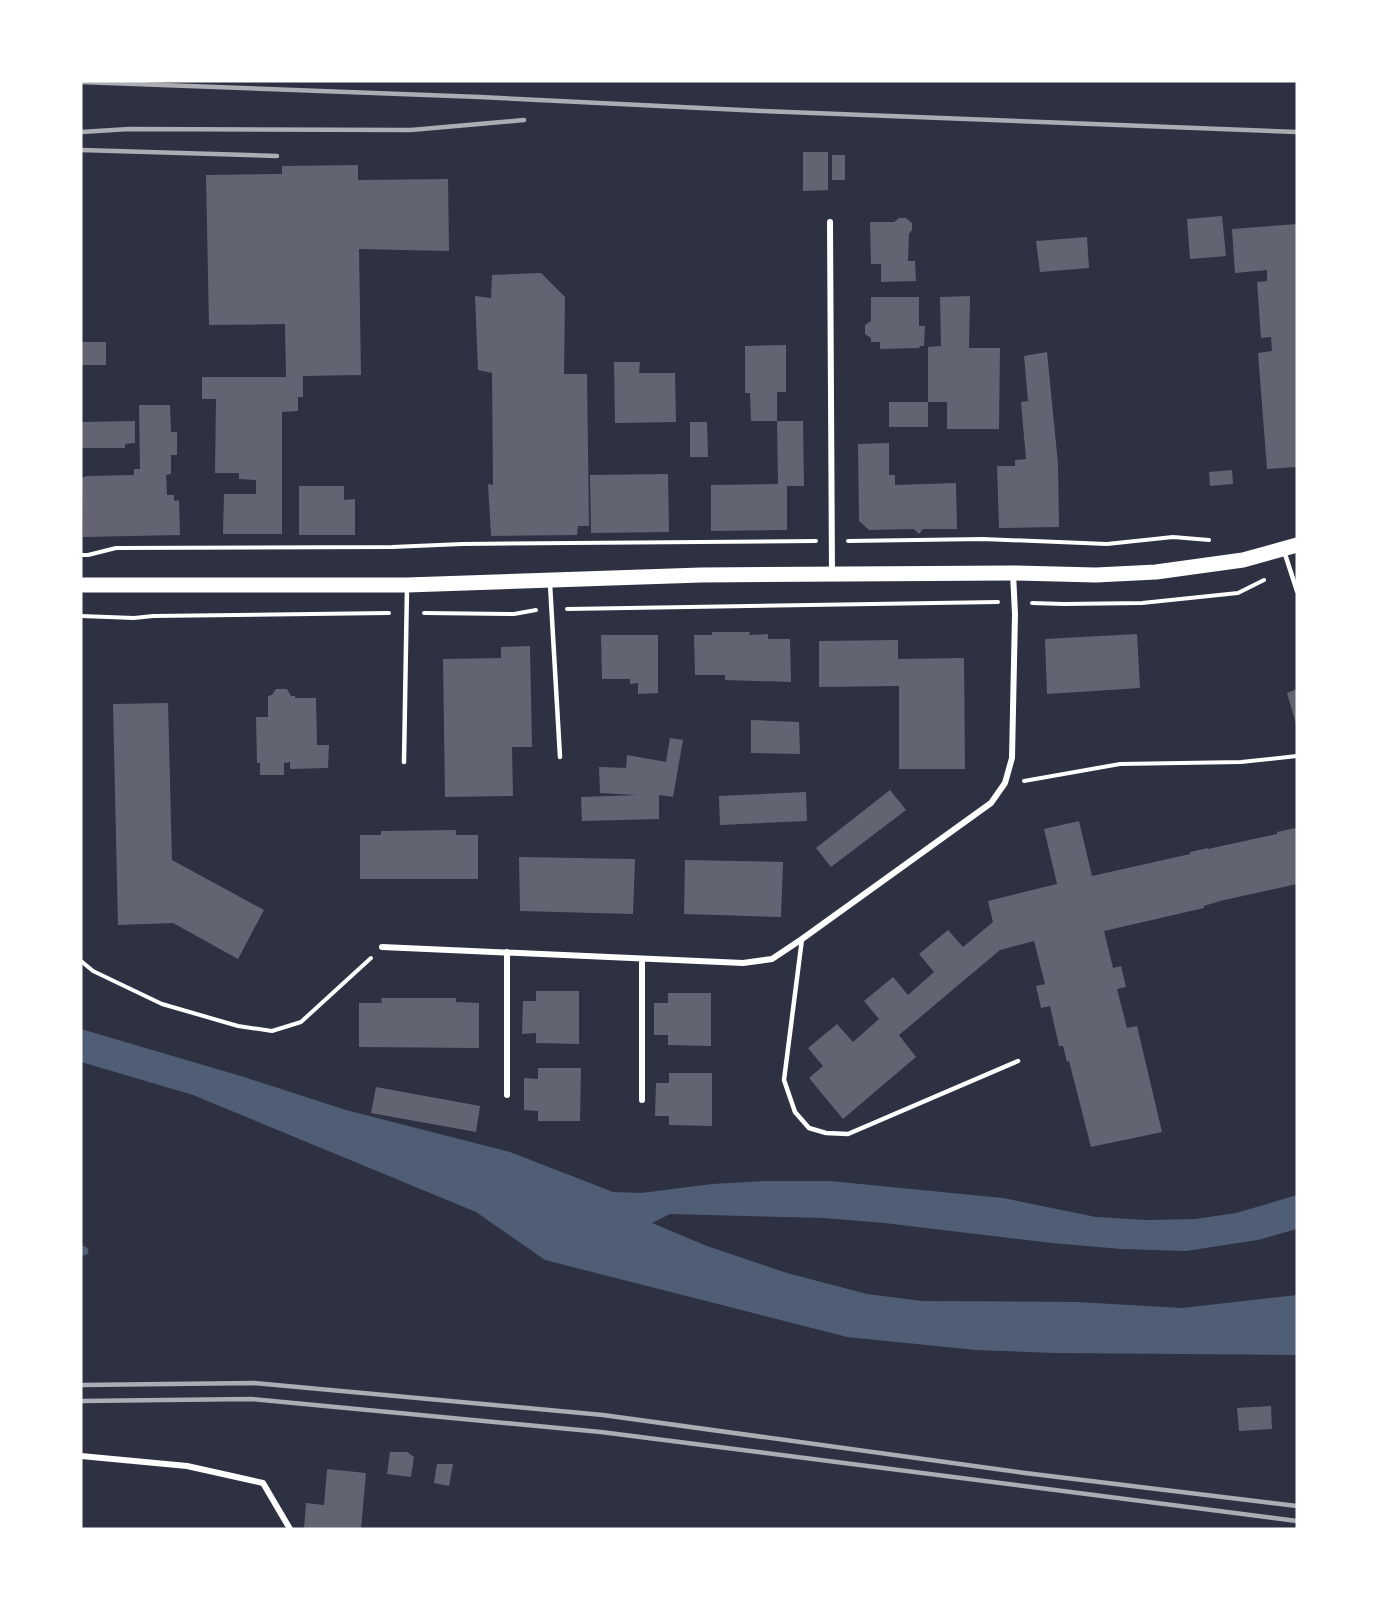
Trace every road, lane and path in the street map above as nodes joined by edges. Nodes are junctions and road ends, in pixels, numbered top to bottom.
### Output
1 (830, 222) dead end
2 (1220, 539) dead end
3 (832, 541) junction
4 (1290, 547) edge
5 (81, 555) edge
6 (1291, 571) junction
7 (1013, 573) junction
8 (832, 574) junction
9 (550, 581) junction
10 (81, 585) edge
11 (407, 585) junction
12 (1297, 591) edge
13 (1015, 602) junction
14 (552, 609) junction
15 (406, 613) junction
16 (81, 616) edge
17 (1297, 756) edge
18 (560, 757) dead end
19 (404, 762) dead end
20 (1005, 783) junction
21 (802, 939) junction
22 (382, 947) joint
23 (507, 952) junction
24 (642, 960) junction
25 (81, 961) edge
26 (1018, 1061) dead end
27 (507, 1095) dead end
28 (642, 1100) dead end
29 (81, 1456) edge
30 (290, 1529) edge

1 - 3 street
2 - 3 path
3 - 5 path
3 - 8 street
4 - 6 lane
4 - 7 main road
6 - 12 lane
6 - 13 path
7 - 8 main road
7 - 13 street
8 - 9 main road
9 - 11 main road
9 - 14 lane
10 - 11 main road
11 - 15 lane
13 - 14 path
13 - 20 street
14 - 15 path
14 - 18 lane
15 - 16 path
15 - 19 lane
17 - 20 path
20 - 21 street
21 - 24 street
21 - 26 lane
22 - 23 street
22 - 25 path
23 - 24 street
23 - 27 street
24 - 28 street
29 - 30 street

